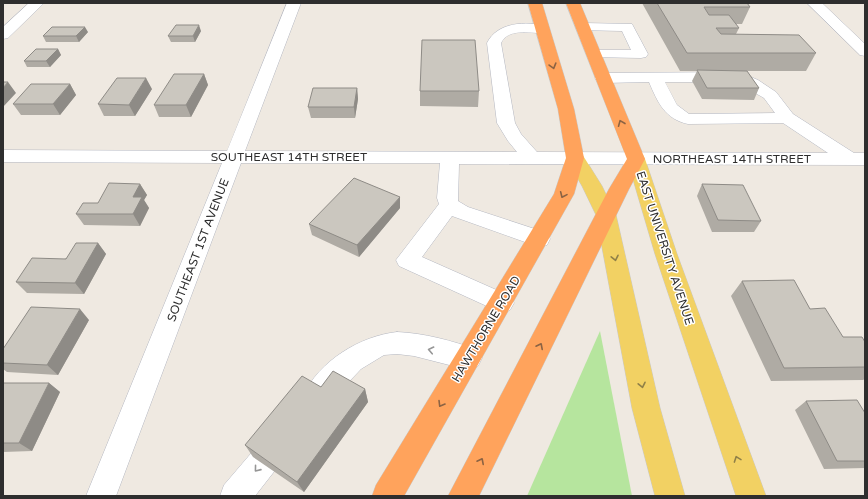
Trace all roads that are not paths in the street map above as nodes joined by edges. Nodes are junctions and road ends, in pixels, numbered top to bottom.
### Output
1 (37, 3) edge
2 (294, 3) edge
3 (535, 3) edge
4 (573, 3) edge
5 (814, 3) edge
6 (583, 27) junction
7 (542, 28) junction
8 (3, 35) edge
9 (865, 52) edge
10 (594, 54) junction
11 (603, 78) junction
12 (655, 78) junction
13 (787, 118) junction
14 (3, 156) edge
15 (235, 156) junction
16 (450, 158) junction
17 (532, 158) junction
18 (575, 158) junction
19 (636, 159) junction
20 (857, 159) edge
21 (450, 205) junction
22 (606, 215) junction
23 (539, 239) junction
24 (502, 303) junction
25 (469, 358) junction
26 (101, 496) edge
27 (235, 496) edge
28 (387, 496) edge
29 (463, 496) edge
30 (670, 496) edge
31 (751, 496) edge

1 - 8 street
2 - 15 street, SOUTHEAST 1ST AVENUE
3 - 7 highway
4 - 6 highway, EAST UNIVERSITY AVENUE
5 - 9 street
6 - 10 highway, EAST UNIVERSITY AVENUE
6 - 10 street
7 - 17 street
7 -> 18 highway
10 - 11 highway, EAST UNIVERSITY AVENUE
11 - 12 street
19 -> 11 highway, EAST UNIVERSITY AVENUE
12 - 13 street
12 - 13 street
13 - 20 street
14 - 15 street, SOUTHEAST 14TH STREET
15 - 16 street, SOUTHEAST 14TH STREET
15 - 26 street, SOUTHEAST 1ST AVENUE
16 - 17 street, SOUTHEAST 14TH STREET
16 - 21 street
17 - 18 street, SOUTHEAST 14TH STREET
18 - 19 street, NORTHEAST 14TH STREET
18 - 22 main road
18 -> 23 highway, HAWTHORNE ROAD
19 - 20 street, NORTHEAST 14TH STREET
19 - 22 highway
31 -> 19 main road, EAST UNIVERSITY AVENUE
21 - 23 street
21 - 24 street
29 -> 22 highway
22 -> 30 main road
23 - 24 highway, HAWTHORNE ROAD
24 - 25 highway, HAWTHORNE ROAD
25 -> 27 street
25 -> 28 highway, HAWTHORNE ROAD

